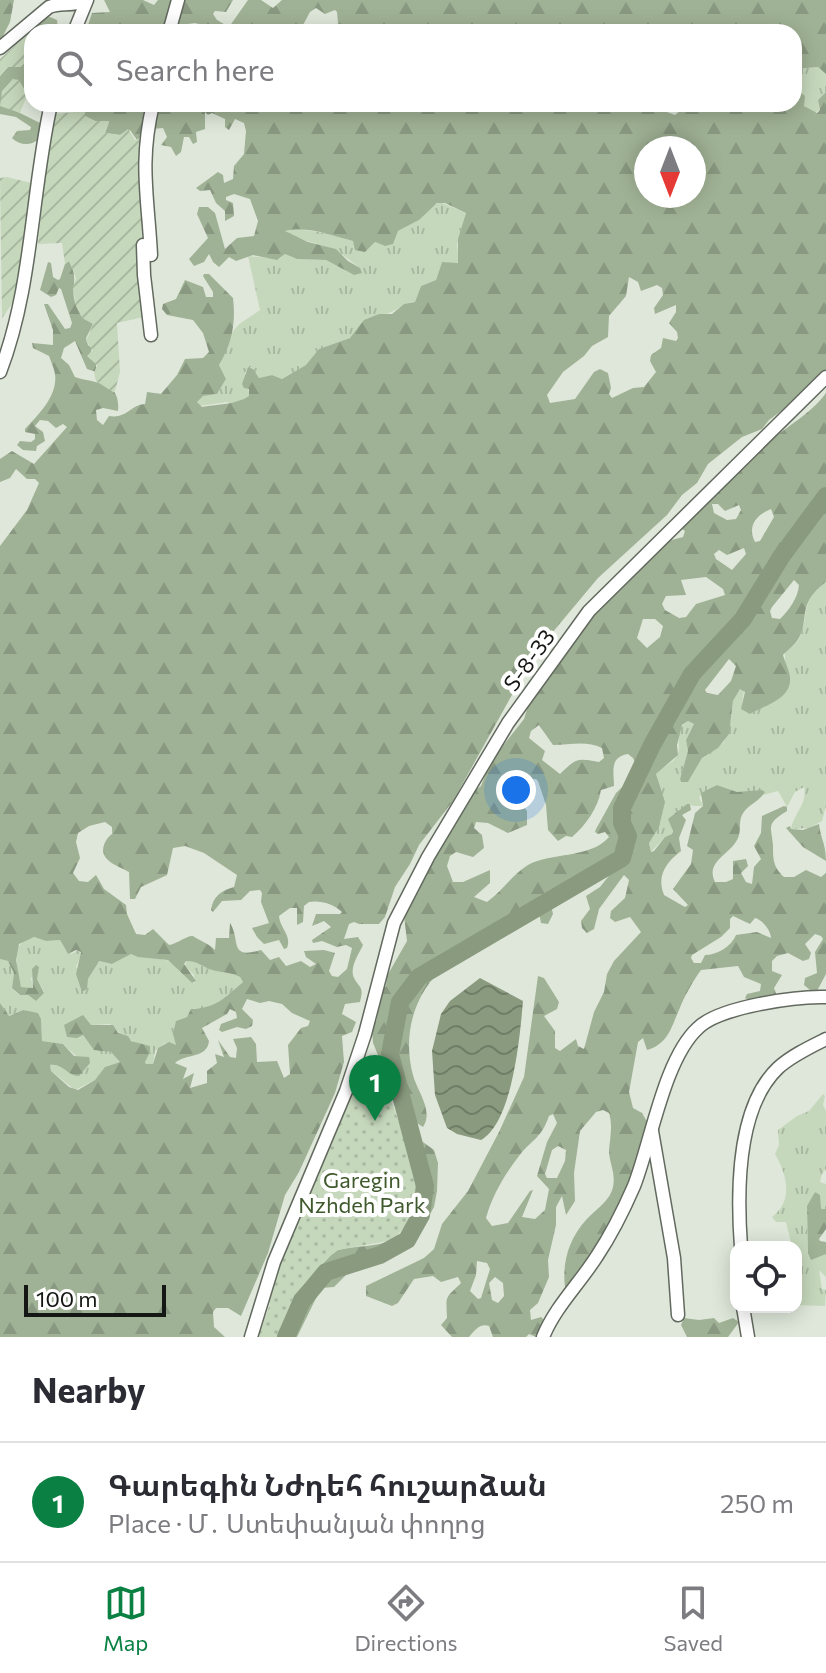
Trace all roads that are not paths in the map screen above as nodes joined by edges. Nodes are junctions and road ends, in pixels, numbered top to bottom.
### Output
1 (86, 0) edge
2 (178, 0) edge
3 (29, 24) edge
4 (77, 24) edge
5 (171, 24) edge
6 (24, 28) edge
7 (0, 48) edge
8 (49, 112) edge
9 (152, 112) edge
10 (146, 214) junction
11 (151, 255) dead end
12 (151, 335) dead end
13 (0, 372) edge
14 (826, 377) edge
15 (826, 997) edge
16 (826, 1039) edge
17 (652, 1128) junction
18 (741, 1241) edge
19 (744, 1313) edge
20 (678, 1315) dead end
21 (251, 1337) edge
22 (543, 1337) edge
23 (748, 1337) edge

1 - 3 street
1 - 4 street
2 - 5 street
6 - 7 street
8 - 13 street
9 - 10 street
10 - 11 street
10 - 12 street
14 - 21 street, Տ-8-33 / Տ-8-33
15 - 17 street
16 - 18 street
17 - 20 street
17 - 22 street
19 - 23 street

